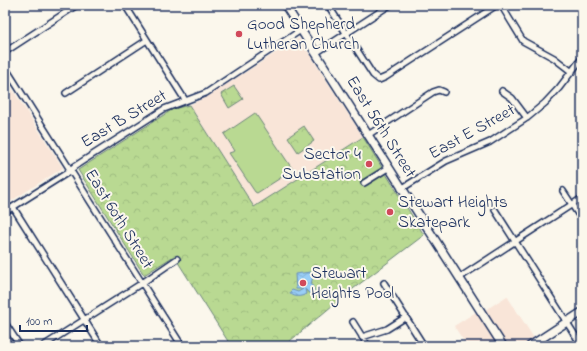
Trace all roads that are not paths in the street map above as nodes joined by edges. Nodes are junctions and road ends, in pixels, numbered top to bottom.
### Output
1 (76, 5) edge
2 (124, 5) edge
3 (285, 5) edge
4 (328, 5) edge
5 (390, 5) edge
6 (497, 5) edge
7 (501, 5) edge
8 (301, 30) junction
9 (346, 33) junction
10 (147, 40) junction
11 (5, 52) edge
12 (316, 53) junction
13 (582, 58) edge
14 (5, 67) edge
15 (572, 72) junction
16 (502, 91) dead end
17 (444, 92) dead end
18 (66, 93) dead end
19 (185, 100) junction
20 (526, 118) junction
21 (368, 134) junction
22 (388, 168) junction
23 (71, 170) junction
24 (364, 183) dead end
25 (401, 189) junction
26 (563, 191) dead end
27 (582, 198) edge
28 (572, 205) junction
29 (13, 207) junction
30 (495, 210) dead end
31 (5, 212) edge
32 (582, 220) edge
33 (516, 242) junction
34 (177, 259) dead end
35 (459, 278) junction
36 (142, 283) junction
37 (384, 283) dead end
38 (582, 312) edge
39 (406, 317) junction
40 (85, 320) junction
41 (353, 322) dead end
42 (567, 322) junction
43 (5, 323) edge
44 (362, 337) junction
45 (20, 346) edge
46 (43, 346) edge
47 (101, 346) edge
48 (182, 346) edge
49 (368, 346) edge
50 (424, 346) edge
51 (503, 346) edge
52 (530, 346) edge
53 (582, 346) edge

1 - 11 street
2 - 10 street
3 - 8 street, East 56th Street
4 - 9 street
5 - 9 street
6 - 9 street
7 - 15 street
8 - 12 street, East 56th Street
8 - 19 street, East B Street
9 - 12 street
10 - 18 street
10 - 19 street
12 - 21 street, East 56th Street
13 - 15 street, East E Street
14 - 23 street, East 60th Street
15 - 20 street, East E Street
16 - 20 street
17 - 21 street
19 - 23 street, East B Street
20 - 25 street, East E Street
21 - 22 street, East 56th Street
22 - 24 street
22 - 25 street, East 56th Street
23 - 29 street, East B Street
23 - 36 street, East 60th Street
25 - 35 street, East 56th Street
26 - 28 street
27 - 28 street
28 - 32 street
28 - 33 street
29 - 31 street, East B Street
29 - 40 street
30 - 33 street
33 - 35 street
33 - 42 street
34 - 36 street
35 - 51 street, East 56th Street
36 - 40 street
36 - 48 street, East 60th Street
37 - 39 street
38 - 42 street
39 - 44 street
39 - 50 street
40 - 46 street
40 - 47 street
41 - 44 street
42 - 52 street
42 - 53 street
43 - 45 street
44 - 49 street

